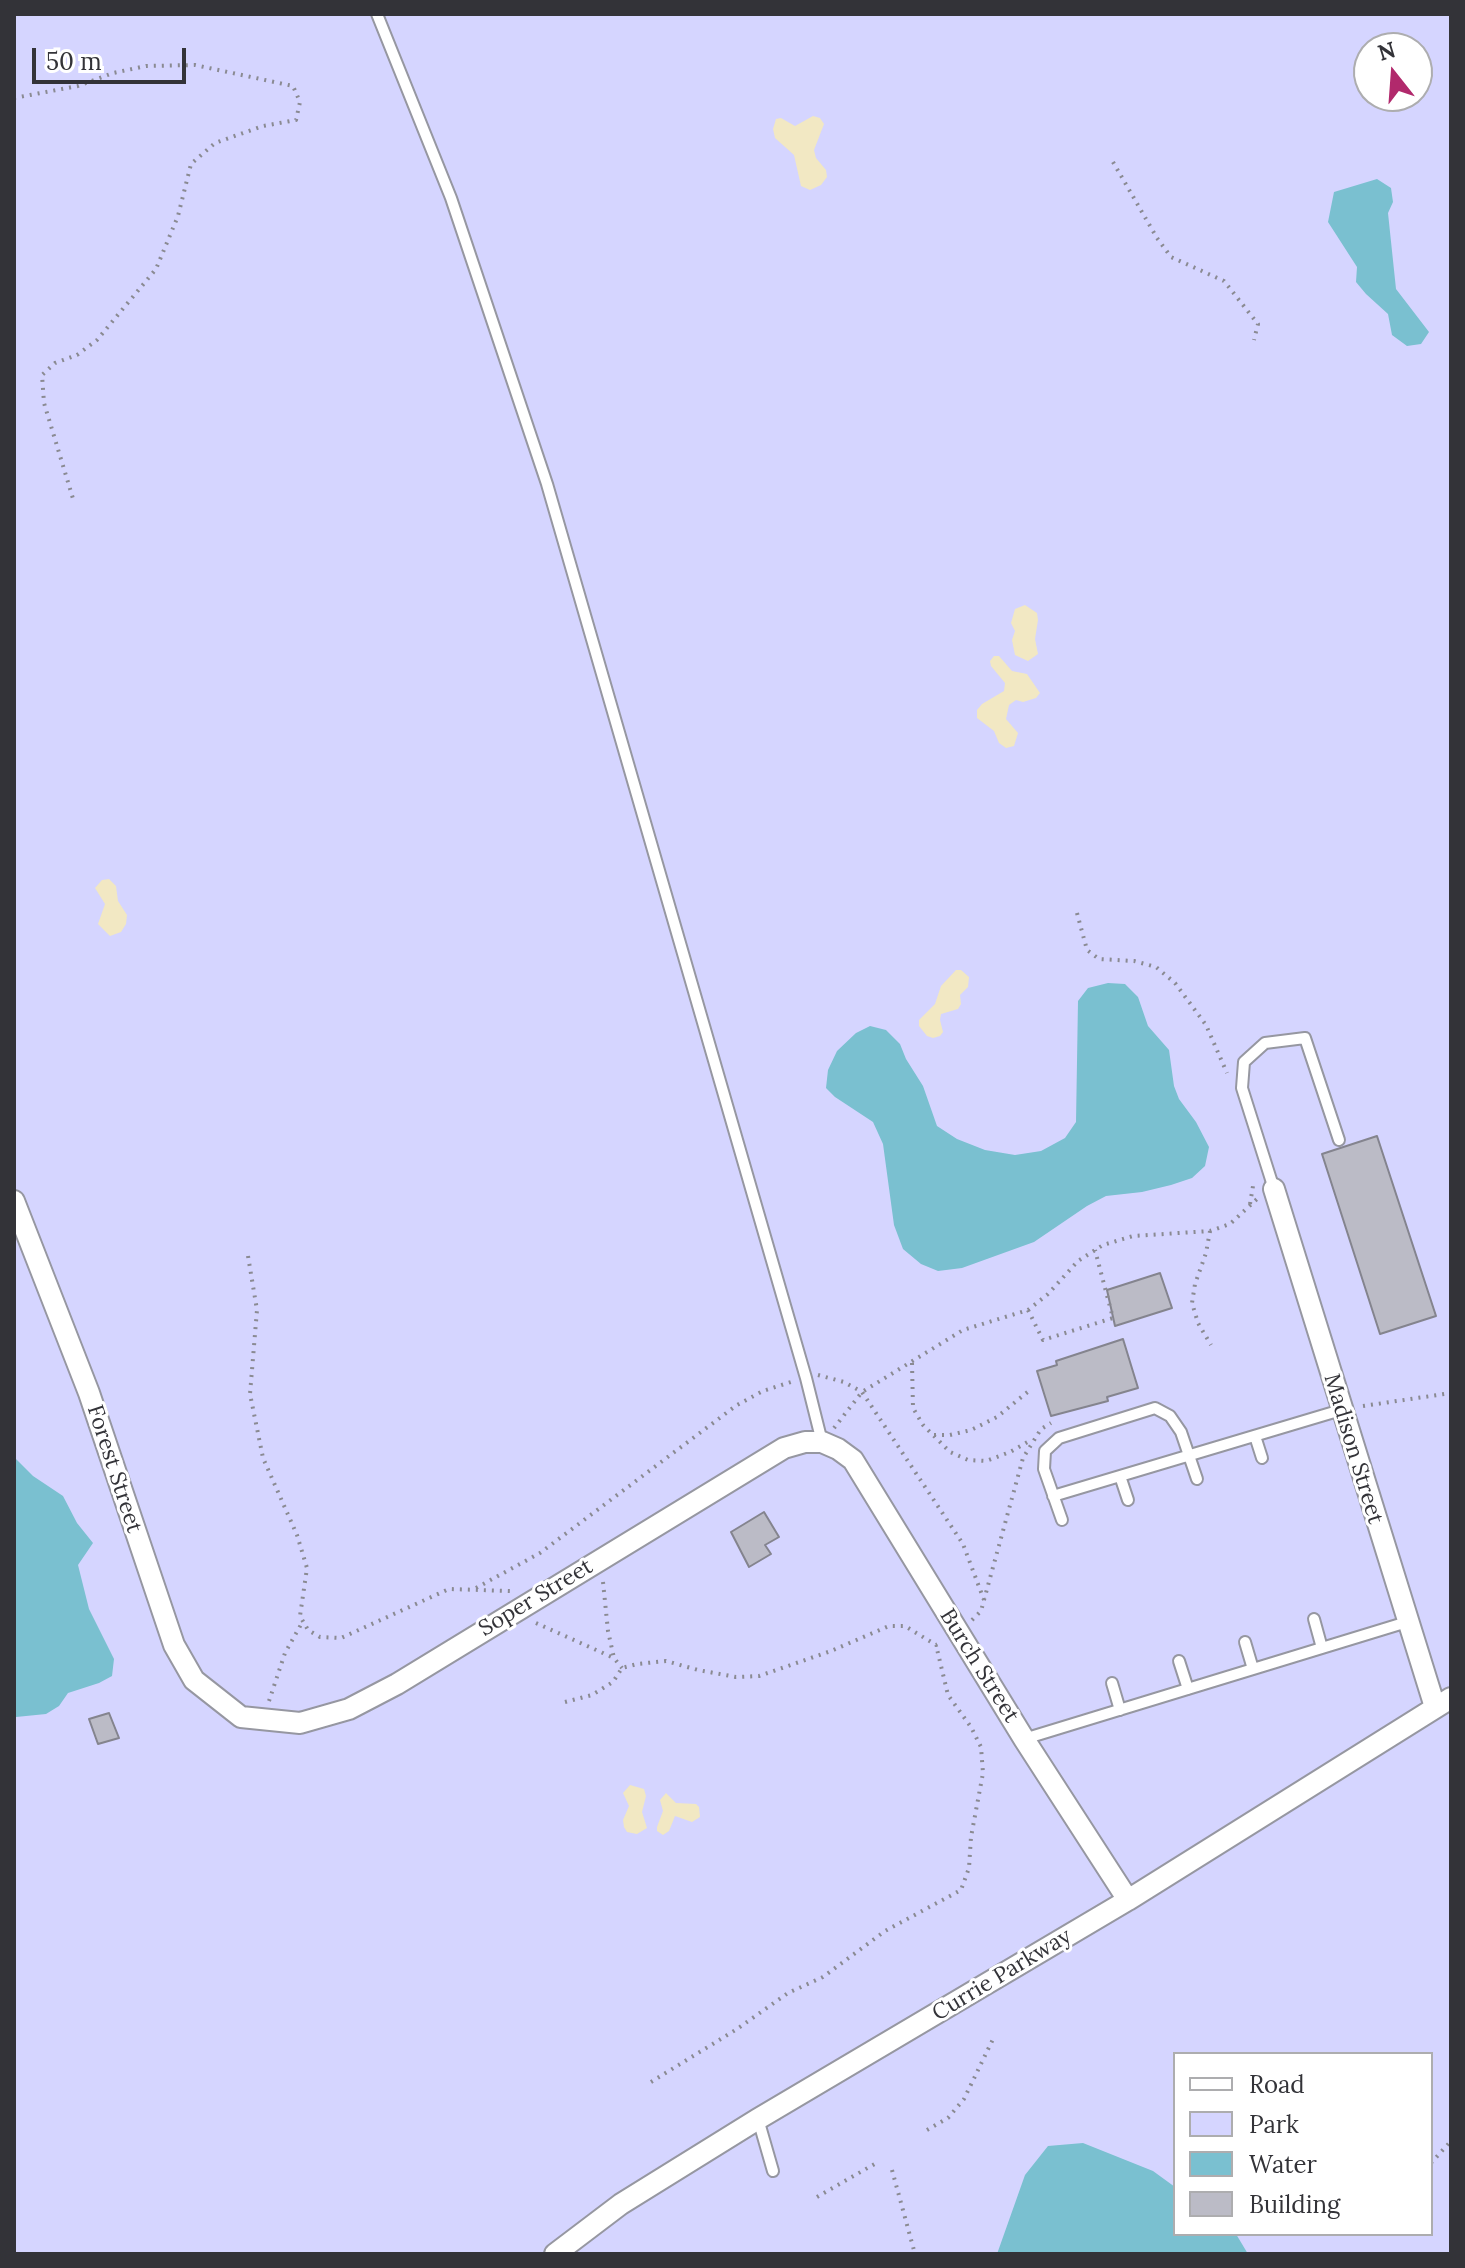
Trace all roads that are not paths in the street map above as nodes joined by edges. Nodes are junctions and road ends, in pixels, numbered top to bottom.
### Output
1 (377, 14) edge
2 (1339, 1140) dead end
3 (1274, 1189) joint
4 (14, 1201) edge
5 (1341, 1410) junction
6 (1255, 1436) junction
7 (822, 1442) junction
8 (1190, 1455) junction
9 (1262, 1458) dead end
10 (1120, 1476) junction
11 (1197, 1479) dead end
12 (1053, 1496) junction
13 (1128, 1500) dead end
14 (1062, 1520) dead end
15 (1314, 1619) dead end
16 (1407, 1622) junction
17 (1245, 1642) dead end
18 (1322, 1648) junction
19 (1179, 1661) dead end
20 (1253, 1669) junction
21 (1112, 1683) dead end
22 (1188, 1689) junction
23 (1443, 1703) edge
24 (1120, 1710) junction
25 (241, 1717) joint
26 (1024, 1739) junction
27 (1128, 1900) junction
28 (758, 2119) junction
29 (773, 2171) dead end
30 (555, 2254) edge

1 - 7 lane
2 - 3 lane
3 - 5 street, Madison Street
4 - 25 street, Forest Street
5 - 6 lane
5 - 16 street, Madison Street
6 - 8 lane
6 - 9 lane
7 - 25 street, Soper Street
7 - 26 street, Burch Street
8 - 10 lane
8 - 11 lane
8 - 12 lane
10 - 12 lane
10 - 13 lane
12 - 14 lane
15 - 18 lane
16 - 18 lane
16 - 23 street, Madison Street
17 - 20 lane
18 - 20 lane
19 - 22 lane
20 - 22 lane
21 - 24 lane
22 - 24 lane
23 - 27 street, Currie Parkway
24 - 26 lane
26 - 27 street, Burch Street
27 - 28 street, Currie Parkway
28 - 29 lane
28 - 30 street, Currie Parkway

